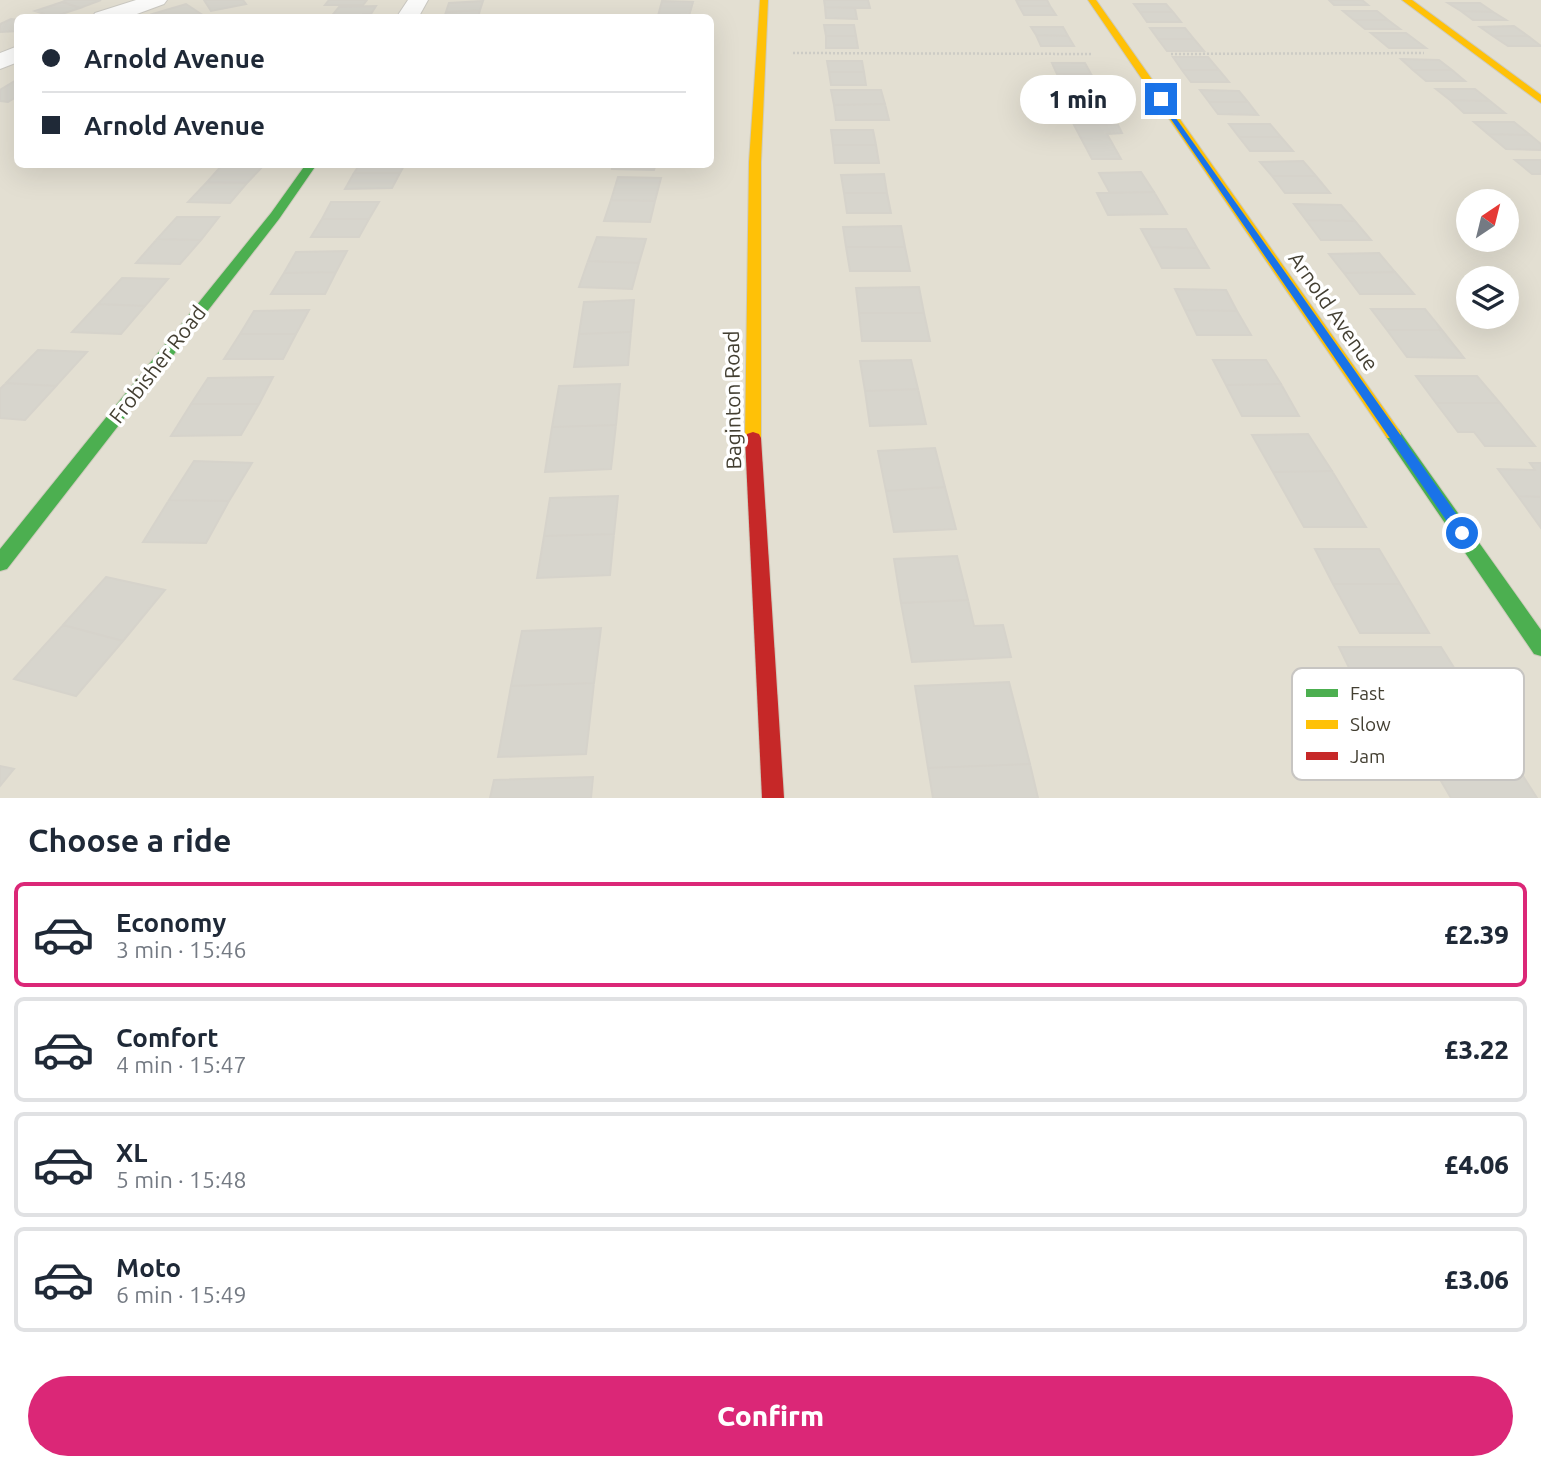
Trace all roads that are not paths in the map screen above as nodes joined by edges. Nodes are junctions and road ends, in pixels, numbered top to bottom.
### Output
1 (158, 0) edge
2 (764, 0) edge
3 (1092, 0) edge
4 (1406, 0) edge
5 (115, 14) edge
6 (1541, 100) edge
7 (309, 168) edge
8 (0, 563) edge
9 (1541, 647) edge
10 (773, 798) edge

1 - 5 street
2 - 10 street, Baginton Road
3 - 9 street, Arnold Avenue
4 - 6 street
7 - 8 street, Frobisher Road

